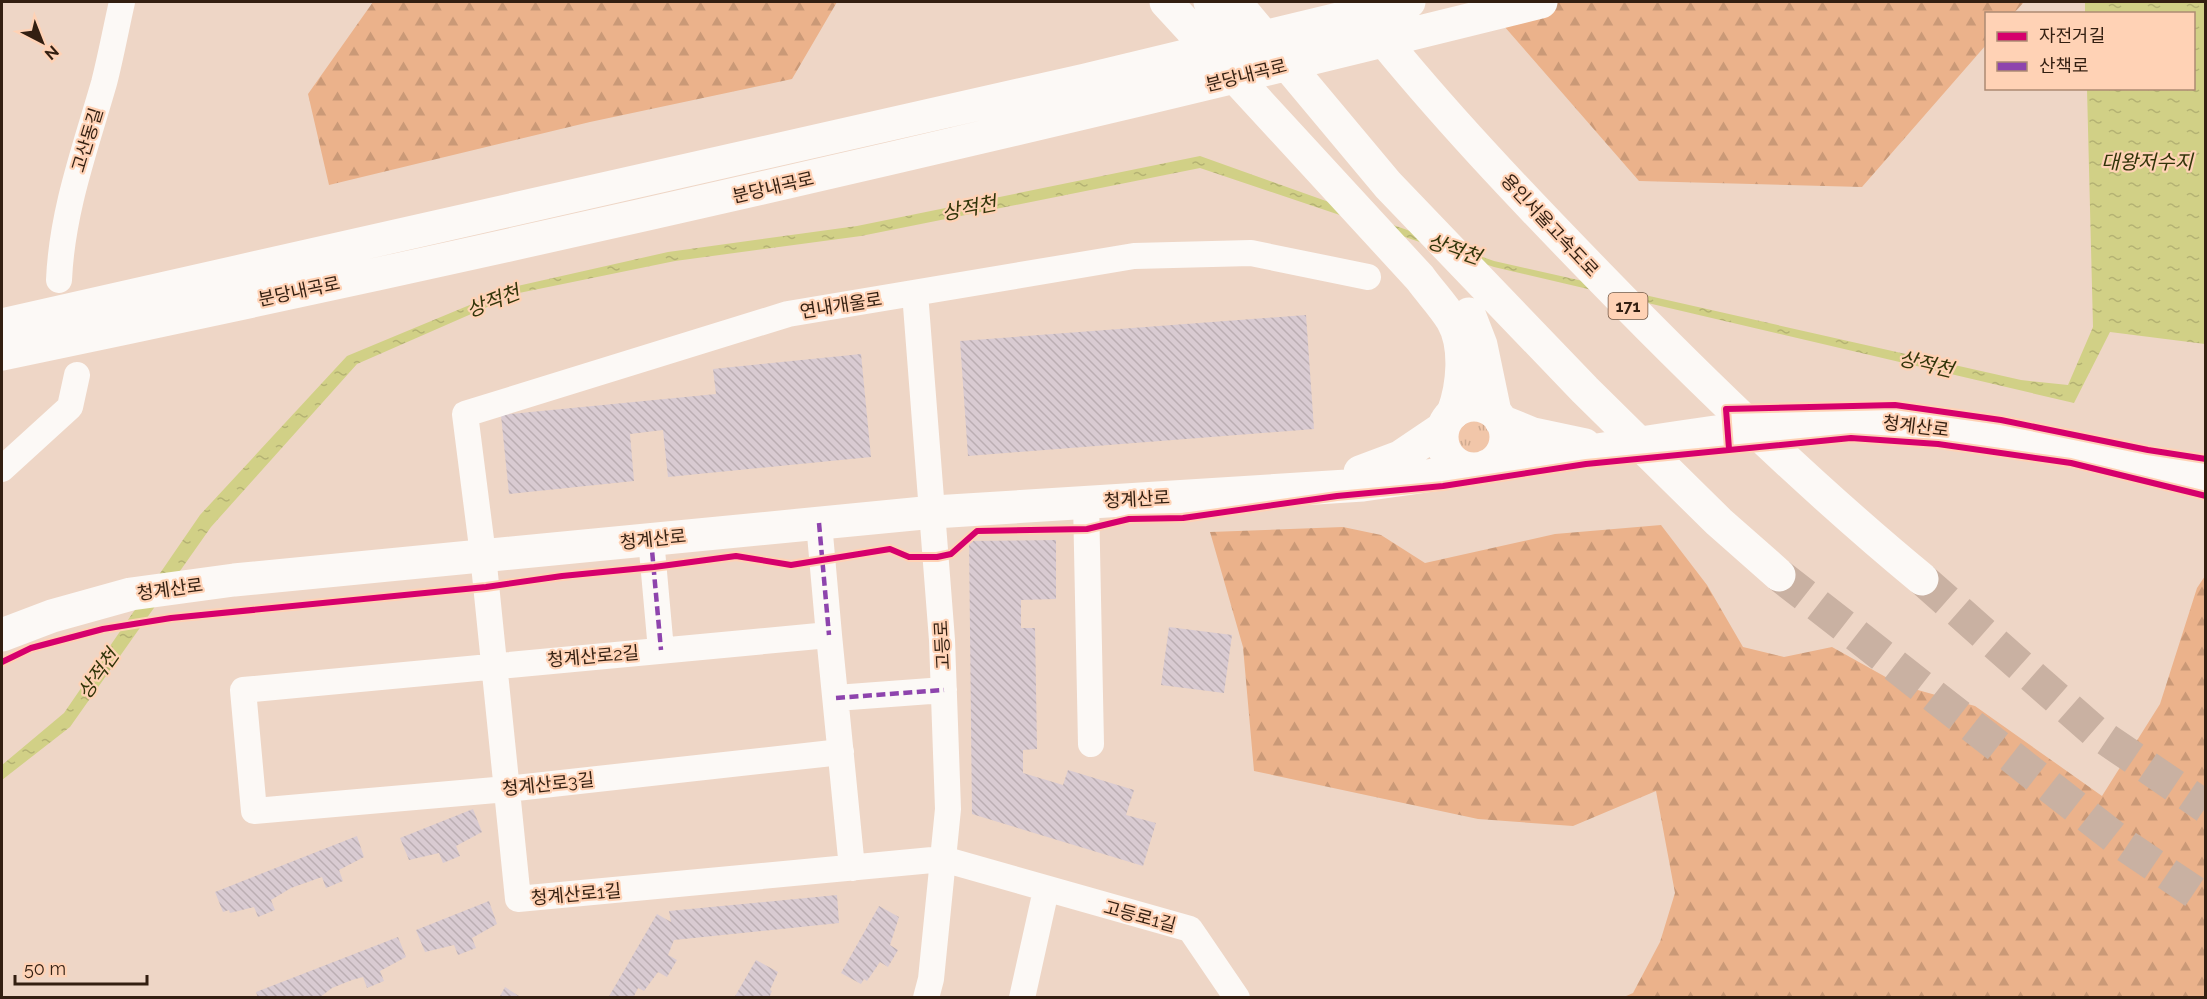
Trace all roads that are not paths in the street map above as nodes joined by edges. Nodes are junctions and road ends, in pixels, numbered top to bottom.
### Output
1 (122, 2) edge
2 (1166, 2) edge
3 (1210, 2) edge
4 (1235, 2) edge
5 (1353, 2) edge
6 (1409, 2) edge
7 (1541, 2) edge
8 (1427, 272) junction
9 (1368, 277) dead end
10 (59, 280) dead end
11 (915, 293) junction
12 (2, 325) edge
13 (2, 354) edge
14 (77, 375) dead end
15 (1498, 417) junction
16 (1448, 421) junction
17 (1623, 446) junction
18 (1481, 468) junction
19 (2, 469) edge
20 (2205, 478) edge
21 (1312, 487) junction
22 (1086, 501) junction
23 (934, 512) junction
24 (819, 523) junction
25 (651, 539) junction
26 (483, 555) junction
27 (1779, 575) tunnel mouth
28 (1922, 579) tunnel mouth
29 (829, 635) junction
30 (2, 636) edge
31 (661, 650) junction
32 (494, 665) junction
33 (944, 690) junction
34 (836, 698) junction
35 (1091, 744) dead end
36 (841, 752) junction
37 (507, 789) junction
38 (254, 811) joint
39 (942, 859) junction
40 (852, 868) junction
41 (1046, 890) junction
42 (926, 998) edge
43 (1022, 998) edge
44 (1237, 998) edge

1 - 10 street, 고산동길
2 - 8 main road
3 - 8 main road
4 - 27 main road
5 - 28 main road, 용인서울고속도로 / 171
6 - 12 main road, 분당내곡로
7 - 13 main road, 분당내곡로
8 - 15 main road
8 - 16 main road
9 - 11 street, 연내개울로
11 - 23 street, 고등로
11 - 26 street, 연내개울로
14 - 19 street
15 - 16 main road
15 - 17 main road, 청계산로
15 - 18 main road
16 - 18 main road
16 - 21 main road, 청계산로
17 - 18 main road, 청계산로
17 - 20 main road, 청계산로
18 - 21 main road, 청계산로
21 - 22 main road, 청계산로
22 - 23 main road, 청계산로
22 - 35 street
23 - 24 main road, 청계산로
23 - 33 street, 고등로
24 - 25 main road, 청계산로
24 - 29 street
25 - 26 main road, 청계산로
25 - 31 street
26 - 30 main road, 청계산로
26 - 32 street, 청계산로1길
29 - 31 street, 청계산로2길
29 - 34 street
31 - 32 street, 청계산로2길
32 - 37 street, 청계산로1길
32 - 38 street, 청계산로2길
33 - 34 street
33 - 39 street, 고등로
34 - 36 street
36 - 37 street, 청계산로3길
36 - 40 street
37 - 38 street, 청계산로3길
37 - 40 street, 청계산로1길
39 - 40 street, 청계산로1길
39 - 41 street, 고등로1길
39 - 42 street, 고등로
41 - 43 street
41 - 44 street, 고등로1길

